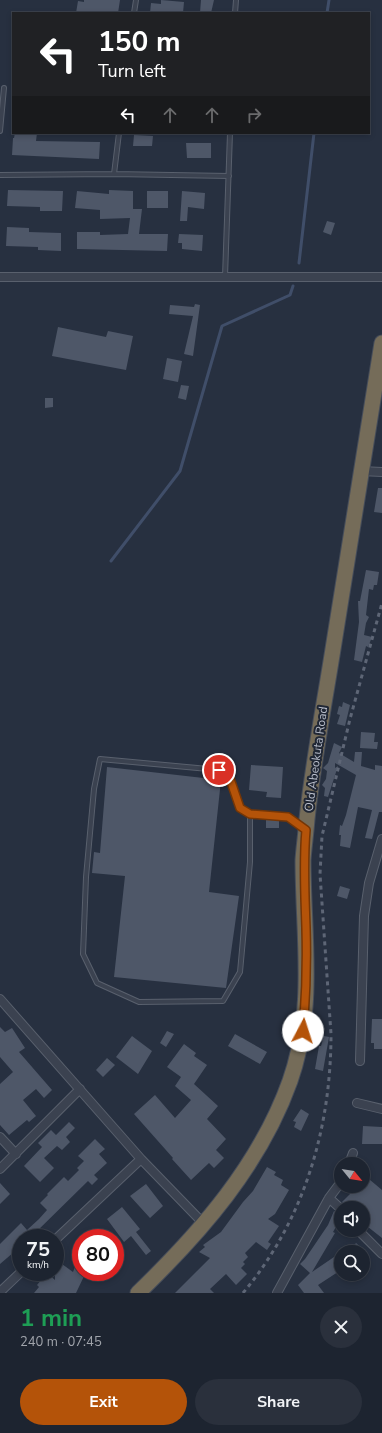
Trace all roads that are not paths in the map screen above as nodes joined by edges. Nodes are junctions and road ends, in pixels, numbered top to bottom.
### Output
1 (136, 0) edge
2 (236, 0) edge
3 (134, 12) edge
4 (235, 12) edge
5 (4, 88) dead end
6 (0, 131) edge
7 (119, 134) edge
8 (230, 134) edge
9 (114, 174) junction
10 (0, 175) edge
11 (228, 176) junction
12 (0, 277) edge
13 (382, 277) edge
14 (225, 278) junction
15 (382, 344) edge
16 (361, 471) junction
17 (382, 472) edge
18 (250, 814) junction
19 (306, 830) junction
20 (382, 839) edge
21 (0, 999) edge
22 (360, 1061) dead end
23 (80, 1089) junction
24 (357, 1103) dead end
25 (382, 1109) edge
26 (0, 1137) edge
27 (353, 1153) dead end
28 (16, 1154) junction
29 (352, 1157) edge
30 (141, 1159) junction
31 (0, 1170) edge
32 (334, 1191) edge
33 (329, 1198) junction
34 (334, 1202) edge
35 (204, 1224) junction
36 (64, 1232) edge
37 (365, 1237) edge
38 (382, 1254) edge
39 (12, 1281) edge
40 (0, 1292) edge
41 (138, 1293) edge
42 (277, 1293) edge

1 - 3 lane
2 - 4 lane
5 - 6 lane
7 - 9 lane
8 - 11 lane
9 - 10 lane
9 - 11 lane
11 - 14 lane
12 - 14 street
13 - 14 street
15 - 16 highway, Old Abeokuta Road
16 - 17 street
16 - 19 highway, Old Abeokuta Road
18 - 18 lane
18 - 19 lane
19 - 35 highway, Old Abeokuta Road
20 - 22 street
21 - 23 street
23 - 28 street
23 - 30 street
24 - 25 street
26 - 28 street
27 - 29 street
28 - 31 street
30 - 35 street
30 - 36 street
32 - 33 street
33 - 34 street
33 - 42 street
35 - 41 highway, Old Abeokuta Road
37 - 38 street
39 - 40 street

